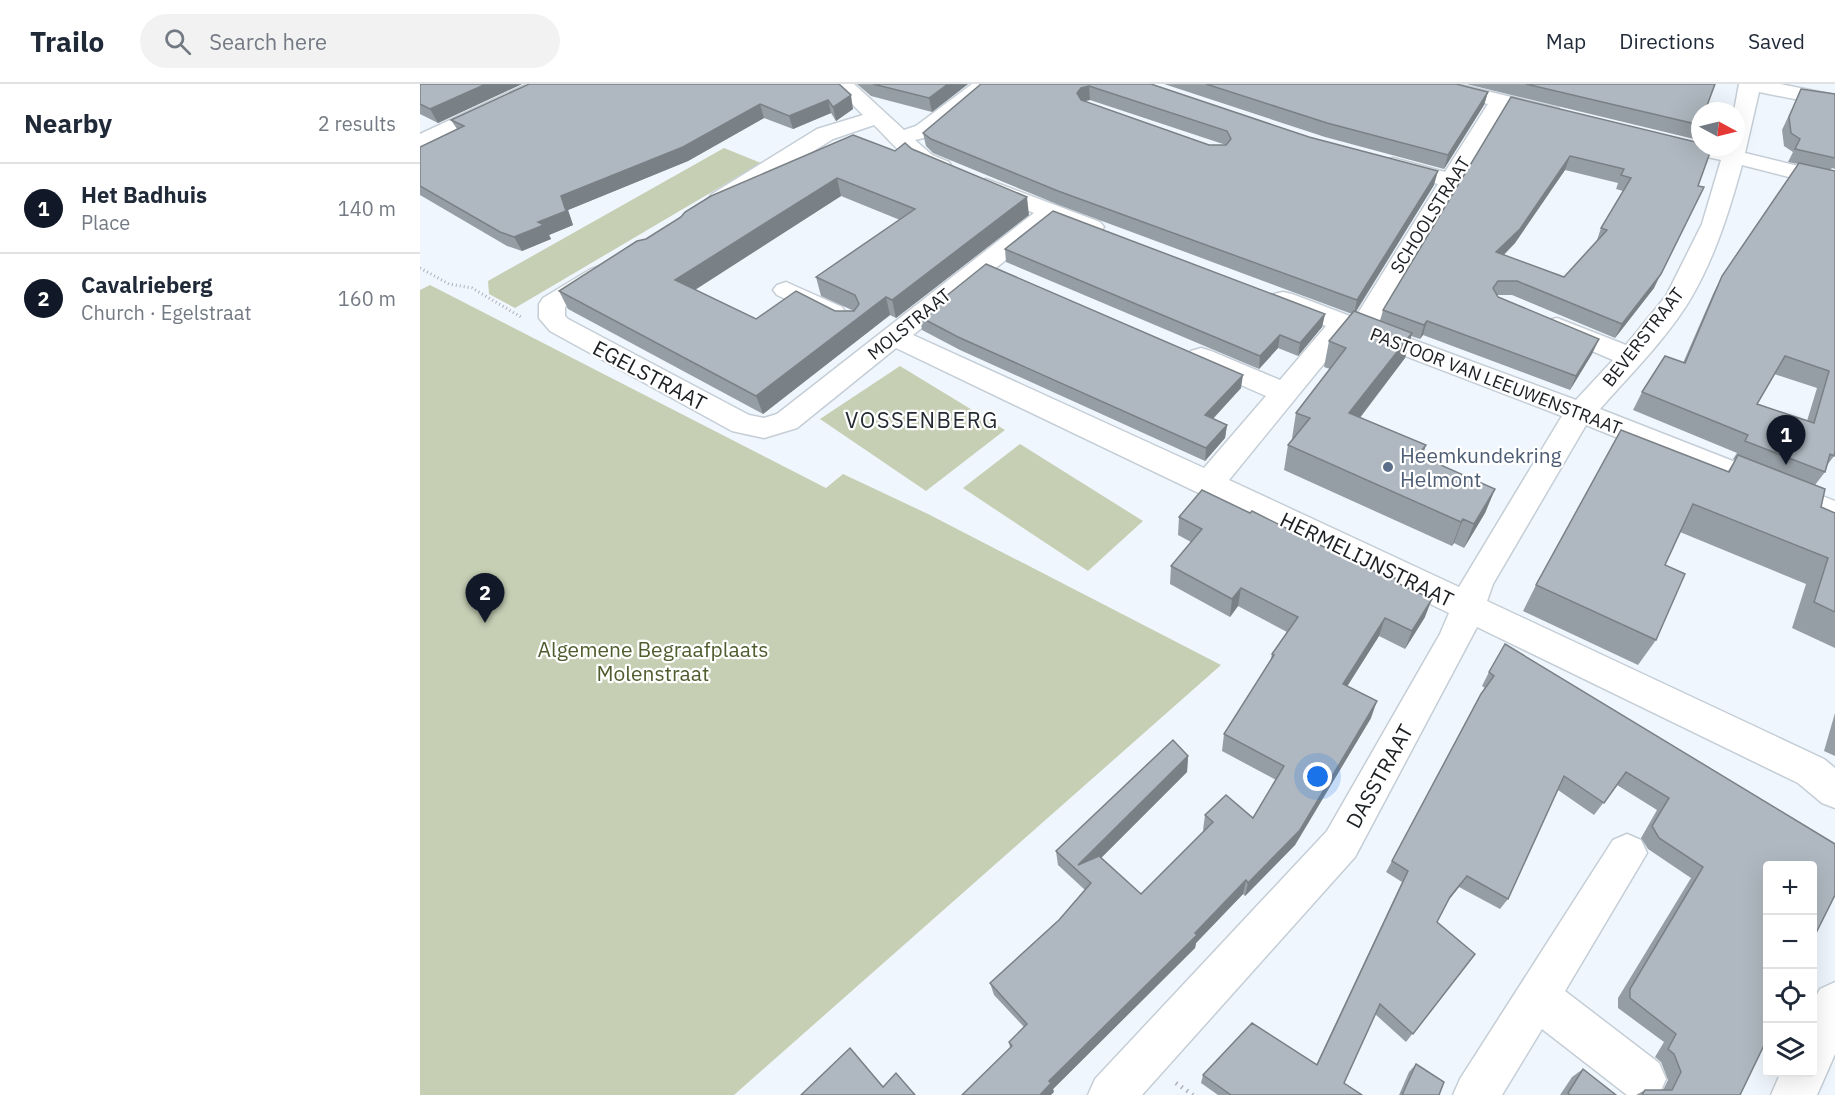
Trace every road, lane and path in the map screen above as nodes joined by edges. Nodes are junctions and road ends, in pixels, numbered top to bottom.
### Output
1 (543, 84) edge
2 (842, 84) edge
3 (986, 84) edge
4 (1431, 84) edge
5 (1750, 84) edge
6 (1501, 100) junction
7 (1835, 101) edge
8 (1745, 106) edge
9 (877, 117) junction
10 (1576, 118) edge
11 (898, 138) junction
12 (420, 142) edge
13 (1688, 146) edge
14 (1691, 146) edge
15 (1745, 153) edge
16 (1733, 156) edge
17 (1373, 159) edge
18 (1452, 181) junction
19 (1835, 182) edge
20 (704, 210) edge
21 (1050, 212) junction
22 (1115, 236) edge
23 (623, 260) edge
24 (420, 268) edge
25 (1256, 289) edge
26 (786, 290) dead end
27 (552, 304) junction
28 (1535, 317) edge
29 (1351, 327) junction
30 (875, 332) junction
31 (1177, 347) edge
32 (1631, 357) junction
33 (1285, 393) junction
34 (1583, 412) junction
35 (764, 428) joint
36 (1209, 483) junction
37 (1835, 514) edge
38 (1468, 609) junction
39 (1835, 791) edge
40 (1627, 853) dead end
41 (1537, 997) junction
42 (1835, 1004) edge
43 (1817, 1043) edge
44 (1802, 1077) edge
45 (1643, 1079) dead end
46 (1111, 1095) edge
47 (1476, 1095) edge
48 (1794, 1095) edge

1 - 12 street
2 - 9 street
3 - 11 street
4 - 6 street
5 - 7 street
5 - 8 street, BEVERSTRAAT
6 - 10 street
6 - 18 street, SCHOOLSTRAAT
9 - 11 street
9 - 20 street
11 - 21 street
13 - 14 street
15 - 19 street
16 - 32 street, BEVERSTRAAT
17 - 18 street
18 - 29 street, SCHOOLSTRAAT
21 - 22 street
21 - 30 street, MOLSTRAAT
23 - 27 street
24 - 27 path
25 - 29 street, PASTOOR VAN LEEUWENSTRAAT
26 - 30 street, HERMELIJNSTRAAT
27 - 35 street, EGELSTRAAT
28 - 32 street
29 - 33 street, SCHOOLSTRAAT
29 - 34 street, PASTOOR VAN LEEUWENSTRAAT
30 - 35 street, MOLSTRAAT
30 - 36 street, HERMELIJNSTRAAT
31 - 33 street
32 - 34 street, BEVERSTRAAT
33 - 36 street, SCHOOLSTRAAT
34 - 37 street, PASTOOR VAN LEEUWENSTRAAT
34 - 38 street, DASSTRAAT
36 - 38 street, HERMELIJNSTRAAT
38 - 39 street, HERMELIJNSTRAAT
38 - 46 street, DASSTRAAT
40 - 41 street
41 - 45 street
41 - 47 street
42 - 43 street
44 - 48 street

